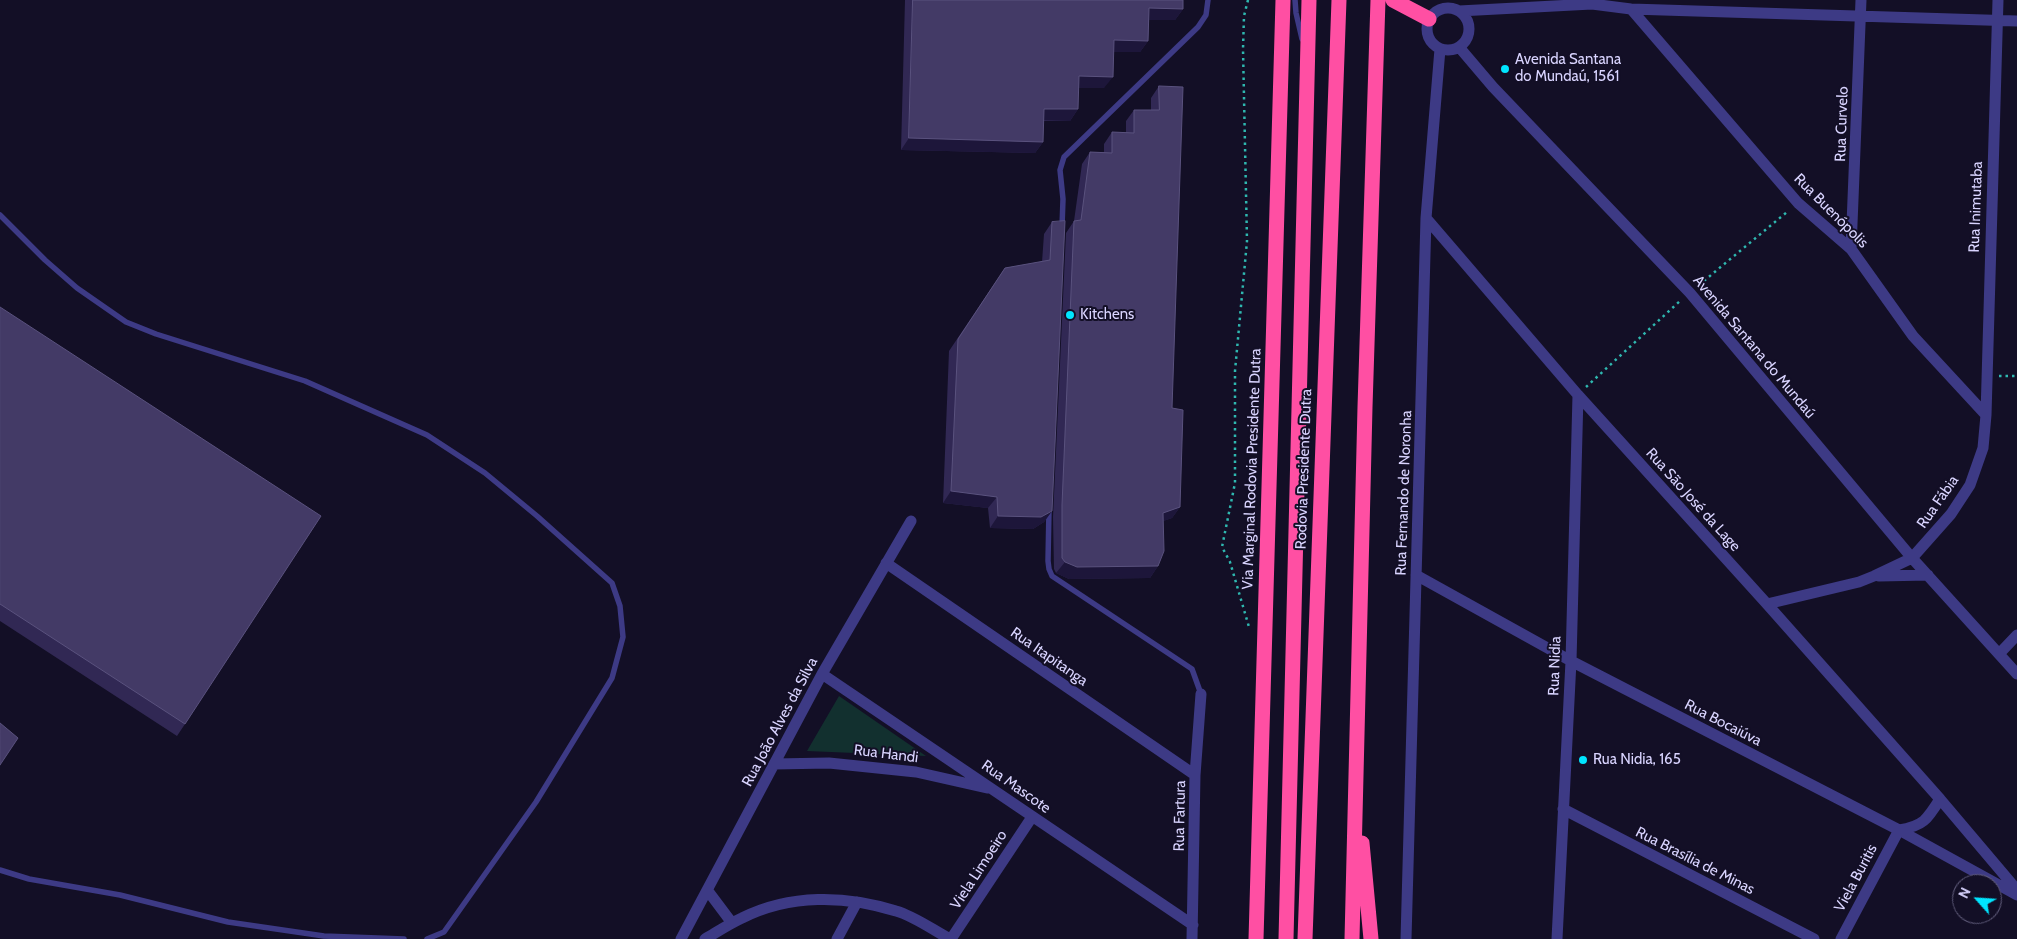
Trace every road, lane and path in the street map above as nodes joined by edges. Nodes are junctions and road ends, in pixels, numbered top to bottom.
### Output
1 (1208, 0) edge
2 (1248, 0) edge
3 (1283, 0) edge
4 (1295, 0) edge
5 (1308, 0) edge
6 (1339, 0) edge
7 (1378, 0) edge
8 (1393, 0) edge
9 (1432, 0) edge
10 (1723, 0) edge
11 (1861, 0) edge
12 (1998, 0) edge
13 (1592, 2) edge
14 (1631, 9) junction
15 (1459, 11) junction
16 (1722, 12) junction
17 (1860, 16) junction
18 (1430, 17) junction
19 (1997, 20) junction
20 (2017, 21) edge
21 (1460, 47) junction
22 (1440, 49) junction
23 (1307, 62) junction
24 (0, 214) edge
25 (1426, 218) junction
26 (1062, 238) edge
27 (1851, 249) junction
28 (1578, 395) junction
29 (1986, 415) junction
30 (1049, 501) edge
31 (911, 521) dead end
32 (1912, 558) junction
33 (886, 562) junction
34 (1416, 575) junction
35 (1874, 576) junction
36 (1928, 576) junction
37 (1767, 604) junction
38 (1249, 628) dead end
39 (2017, 636) edge
40 (1999, 654) junction
41 (1571, 661) junction
42 (822, 674) junction
43 (2017, 674) edge
44 (1201, 694) joint
45 (774, 764) junction
46 (1356, 767) junction
47 (1195, 775) junction
48 (993, 789) junction
49 (1940, 799) junction
50 (1563, 809) junction
51 (1032, 817) junction
52 (1899, 830) junction
53 (0, 870) edge
54 (2017, 890) edge
55 (708, 891) junction
56 (2017, 895) edge
57 (857, 902) junction
58 (732, 923) junction
59 (1193, 926) junction
60 (404, 939) edge
61 (427, 939) edge
62 (681, 939) edge
63 (705, 939) edge
64 (838, 939) edge
65 (951, 939) edge
66 (1192, 939) edge
67 (1256, 939) edge
68 (1286, 939) edge
69 (1305, 939) edge
70 (1352, 939) edge
71 (1370, 939) edge
72 (1406, 939) edge
73 (1557, 939) edge
74 (1814, 939) edge
75 (1840, 939) edge

1 - 26 lane
2 - 38 path
3 - 67 highway, Via Marginal Rodovia Presidente Dutra
4 - 23 lane
5 - 23 highway, Rodovia Presidente Dutra
6 - 69 highway, Rodovia Presidente Dutra
7 - 46 highway
8 - 18 highway
9 - 18 street
10 - 16 street
11 - 17 street, Rua Curvelo
12 - 19 street, Rua Inimutaba
13 - 14 street
13 - 15 street
14 - 16 street
14 - 27 street, Rua Buenópolis
15 - 18 street
15 - 21 street
16 - 17 street
17 - 19 street
17 - 27 street, Rua Curvelo
18 - 22 street
19 - 20 street
19 - 29 street, Rua Inimutaba
21 - 22 street
21 - 32 street, Avenida Santana do Mundaú
22 - 25 street, Rua Fernando de Noronha
23 - 68 highway, Rodovia Presidente Dutra
24 - 61 lane
25 - 28 street, Rua São José da Lage
25 - 34 street, Rua Fernando de Noronha
27 - 29 street, Rua Buenópolis
28 - 37 street, Rua São José da Lage
28 - 41 street, Rua Nidia
29 - 32 street, Rua Fábia
30 - 44 lane
31 - 33 street, Rua João Alves da Silva
32 - 35 street, Rua Fábia
32 - 36 street, Avenida Santana do Mundaú
33 - 42 street, Rua João Alves da Silva
33 - 47 street, Rua Itapitanga
34 - 41 street, Rua Bocaiúva
34 - 72 street, Rua Fernando de Noronha
35 - 36 street, Rua Fábia
35 - 37 street, Rua Fábia
36 - 40 street, Avenida Santana do Mundaú
37 - 49 street, Rua São José da Lage
39 - 40 street
40 - 43 street, Avenida Santana do Mundaú
41 - 50 street, Rua Nidia
41 - 52 street, Rua Bocaiúva
42 - 45 street, Rua João Alves da Silva
42 - 48 street, Rua Mascote
44 - 47 street, Rua Fartura
45 - 48 street, Rua Handi
45 - 55 street, Rua João Alves da Silva
46 - 70 highway
46 - 71 highway
47 - 59 street, Rua Fartura
48 - 51 street, Rua Mascote
49 - 52 street
49 - 54 street, Rua São José da Lage
50 - 73 street, Rua Nidia
50 - 74 street, Rua Brasília de Minas
51 - 59 street, Rua Mascote
51 - 65 street, Viela Limoeiro
52 - 56 street, Rua Bocaiúva
52 - 75 street, Viela Buritis
53 - 60 lane
55 - 58 street
55 - 62 street, Rua João Alves da Silva
57 - 58 street
57 - 64 street
57 - 65 street
58 - 63 street
59 - 66 street, Rua Fartura

